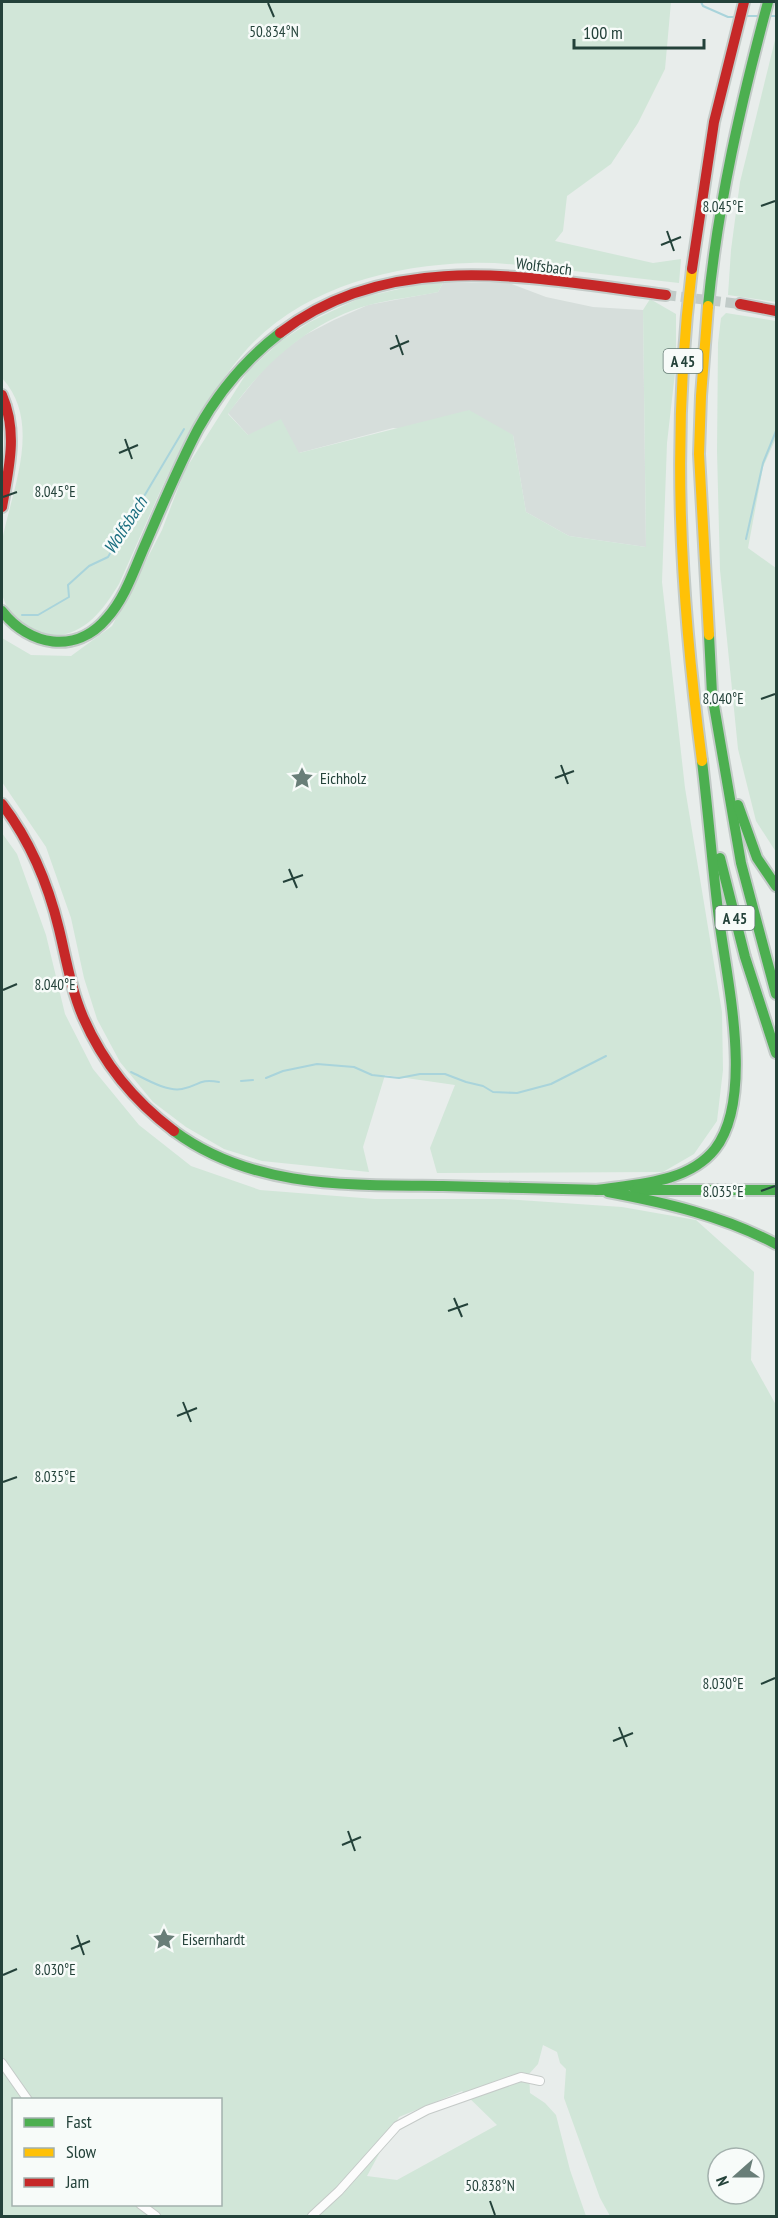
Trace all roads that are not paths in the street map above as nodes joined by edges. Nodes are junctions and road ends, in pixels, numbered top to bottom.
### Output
1 (744, 2) edge
2 (768, 2) edge
3 (666, 295) tunnel mouth
4 (740, 304) tunnel mouth
5 (777, 311) edge
6 (2, 395) edge
7 (2, 507) edge
8 (2, 611) edge
9 (717, 731) junction
10 (704, 780) junction
11 (2, 804) edge
12 (777, 886) edge
13 (777, 994) edge
14 (777, 1053) edge
15 (597, 1190) junction
16 (777, 1190) edge
17 (777, 1244) edge
18 (2, 2064) edge
19 (540, 2081) dead end
20 (27, 2098) edge
21 (141, 2206) edge
22 (156, 2217) edge
23 (312, 2217) edge

1 - 10 main road, A 45
2 - 9 main road, A 45
3 - 8 main road, Wolfsbach
4 - 5 main road
6 - 7 main road
9 - 12 main road
9 - 13 main road, A 45
10 - 14 main road, A 45
10 - 15 main road
11 - 15 main road
15 - 16 main road
15 - 17 main road
18 - 20 street
19 - 23 street
21 - 22 street

